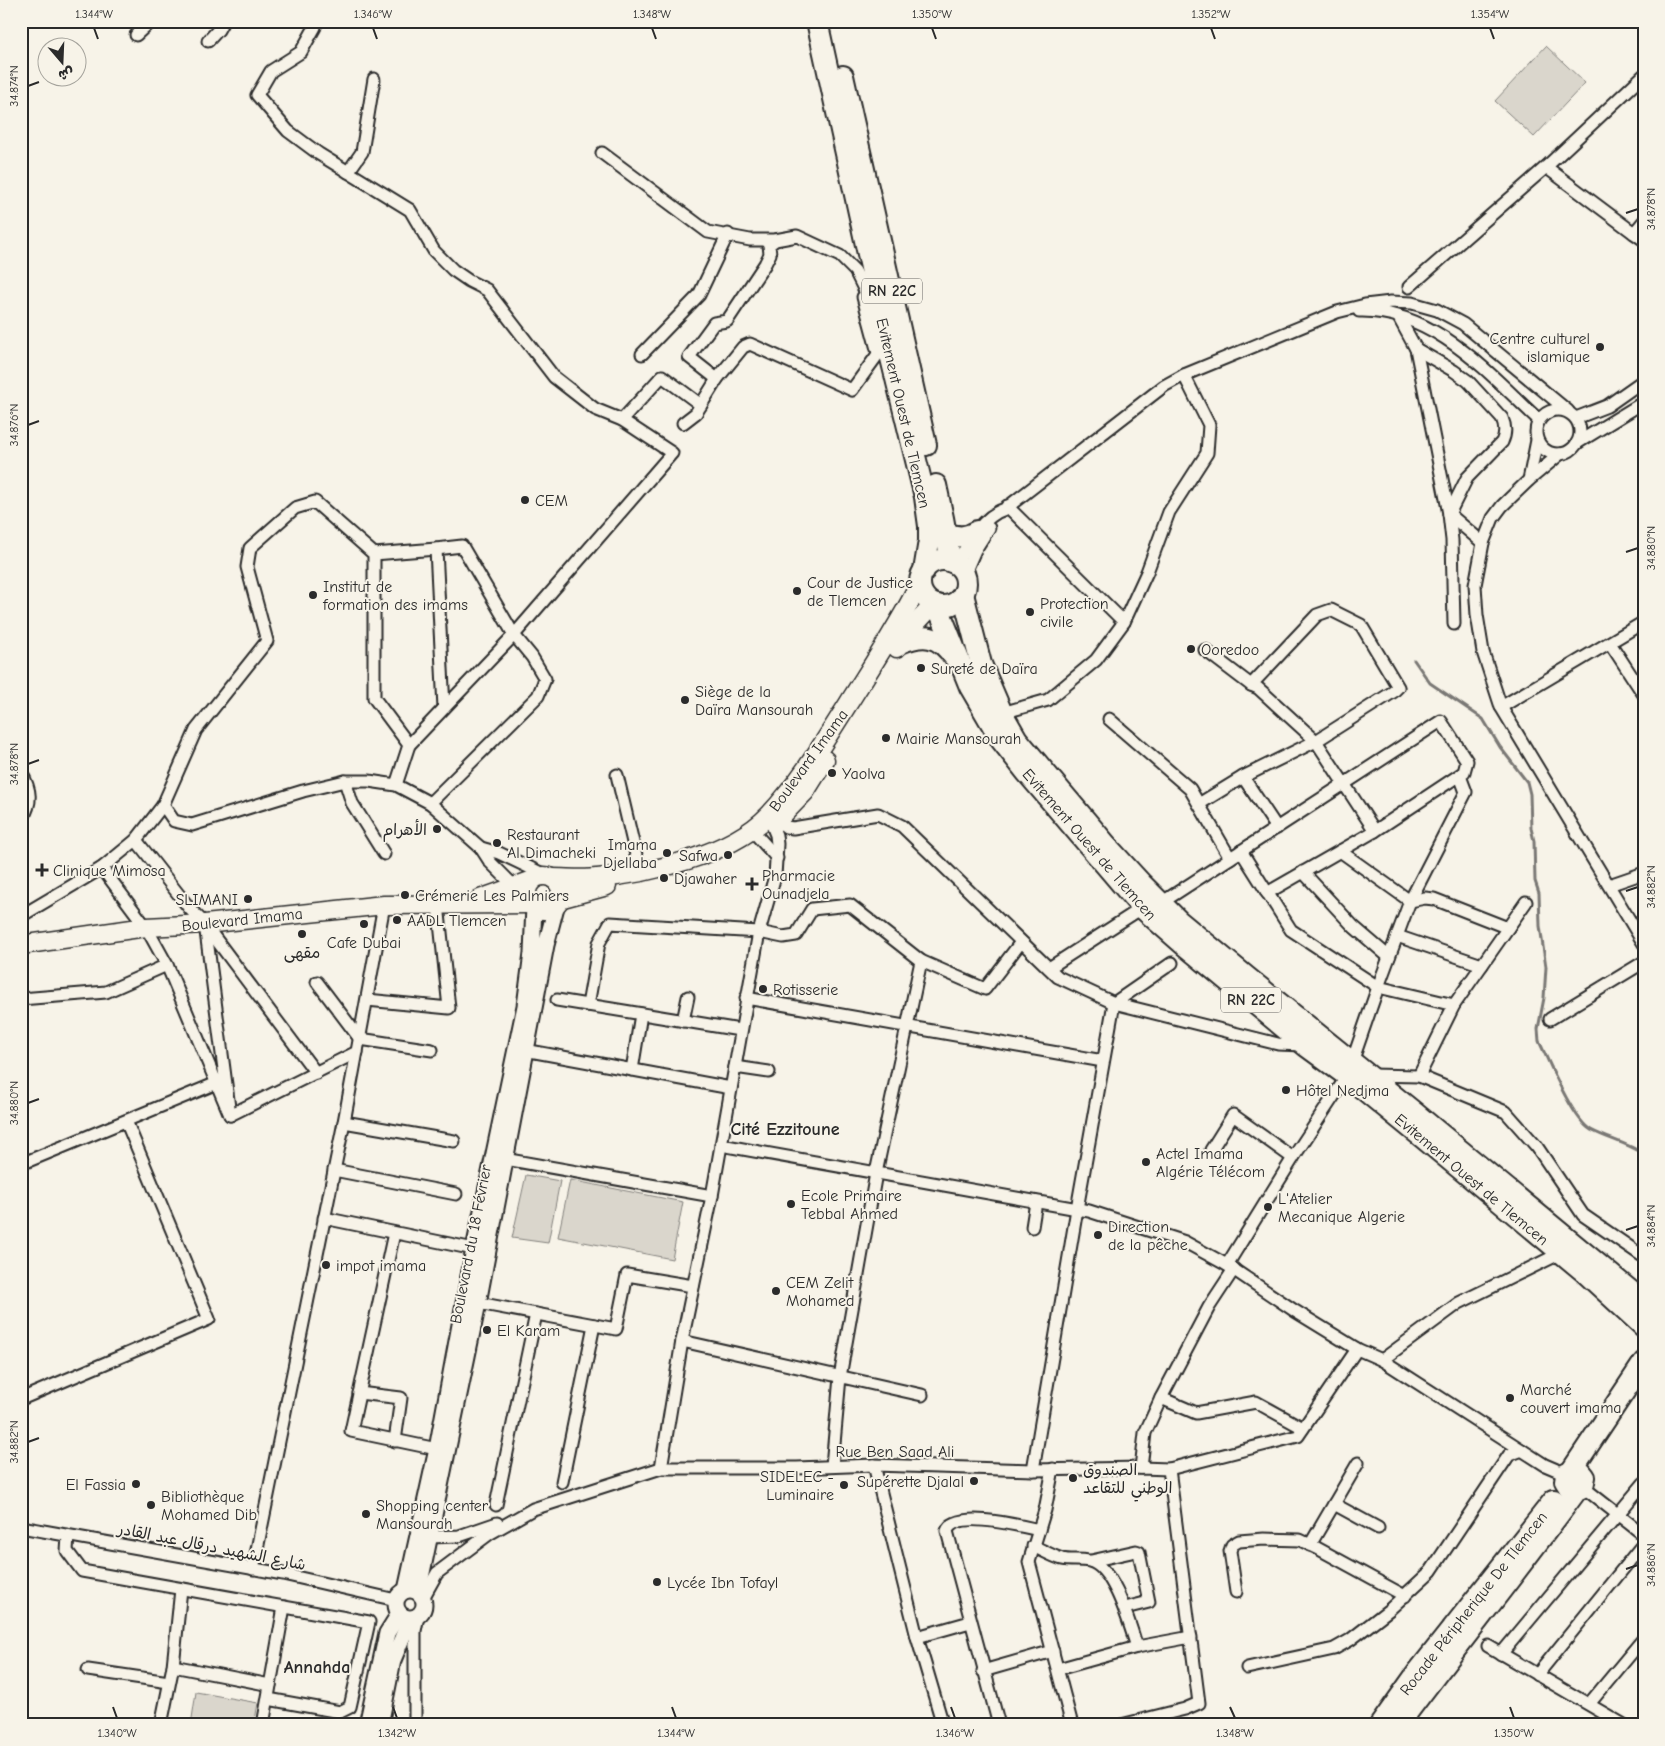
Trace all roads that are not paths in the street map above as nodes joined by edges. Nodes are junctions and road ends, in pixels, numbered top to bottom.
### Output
1 (151, 21) edge
2 (223, 21) edge
3 (312, 21) edge
4 (817, 21) edge
5 (831, 21) edge
6 (136, 35) dead end
7 (208, 41) dead end
8 (1644, 75) edge
9 (374, 79) dead end
10 (602, 153) dead end
11 (1546, 167) junction
12 (348, 172) junction
13 (1644, 221) edge
14 (728, 234) junction
15 (1639, 237) edge
16 (775, 240) junction
17 (858, 278) junction
18 (1409, 287) dead end
19 (1337, 312) junction
20 (1398, 316) junction
21 (883, 342) junction
22 (1416, 349) junction
23 (642, 354) dead end
24 (1184, 375) junction
25 (716, 379) junction
26 (1644, 380) edge
27 (1644, 402) edge
28 (701, 405) junction
29 (1572, 415) junction
30 (622, 420) junction
31 (1539, 420) junction
32 (683, 423) dead end
33 (1537, 440) junction
34 (1577, 443) junction
35 (1560, 454) junction
36 (1529, 480) junction
37 (1006, 508) junction
38 (1449, 514) junction
39 (977, 531) junction
40 (946, 532) junction
41 (1483, 543) junction
42 (436, 549) junction
43 (374, 554) junction
44 (959, 574) junction
45 (922, 577) junction
46 (936, 605) junction
47 (1124, 622) junction
48 (1644, 622) edge
49 (1454, 624) dead end
50 (514, 635) junction
51 (900, 644) junction
52 (1610, 644) junction
53 (1206, 650) dead end
54 (960, 665) junction
55 (1251, 685) junction
56 (1644, 695) edge
57 (1501, 707) junction
58 (444, 708) junction
59 (1002, 712) junction
60 (1110, 719) dead end
61 (1316, 741) junction
62 (409, 744) junction
63 (21, 772) edge
64 (618, 775) dead end
65 (1460, 776) junction
66 (1243, 777) junction
67 (345, 781) junction
68 (396, 784) junction
69 (1346, 784) junction
70 (430, 803) junction
71 (1199, 804) junction
72 (163, 805) junction
73 (773, 820) junction
74 (21, 821) edge
75 (1277, 828) junction
76 (1375, 830) junction
77 (754, 834) junction
78 (136, 840) junction
79 (481, 848) junction
80 (1241, 851) junction
81 (1340, 851) junction
82 (384, 854) dead end
83 (777, 858) junction
84 (1230, 858) junction
85 (102, 868) junction
86 (640, 872) junction
87 (1303, 872) junction
88 (1644, 872) edge
89 (1609, 885) junction
90 (534, 889) junction
91 (1267, 892) junction
92 (558, 901) junction
93 (1410, 901) junction
94 (1526, 902) dead end
95 (438, 904) junction
96 (384, 905) junction
97 (1152, 905) junction
98 (21, 916) edge
99 (205, 924) junction
100 (1639, 926) edge
101 (146, 928) junction
102 (1508, 928) junction
103 (758, 932) junction
104 (1397, 936) junction
105 (1021, 942) junction
106 (1644, 944) edge
107 (21, 945) edge
108 (1389, 957) junction
109 (921, 961) junction
110 (1644, 962) edge
111 (1172, 963) dead end
112 (167, 965) junction
113 (1482, 965) junction
114 (1049, 968) junction
115 (317, 982) dead end
116 (1378, 987) junction
117 (688, 997) dead end
118 (746, 998) junction
119 (21, 999) edge
120 (367, 1000) junction
121 (557, 1000) dead end
122 (1114, 1003) junction
123 (588, 1005) junction
124 (1454, 1005) junction
125 (641, 1014) junction
126 (1550, 1019) dead end
127 (683, 1021) junction
128 (906, 1026) junction
129 (740, 1030) junction
130 (360, 1039) junction
131 (1306, 1046) junction
132 (521, 1049) junction
133 (432, 1050) dead end
134 (357, 1052) junction
135 (1103, 1061) junction
136 (735, 1067) junction
137 (1349, 1069) junction
138 (632, 1070) junction
139 (769, 1072) dead end
140 (316, 1073) junction
141 (1368, 1075) junction
142 (1419, 1076) junction
143 (217, 1083) junction
144 (731, 1088) junction
145 (230, 1115) junction
146 (126, 1121) junction
147 (344, 1122) junction
148 (454, 1141) dead end
149 (721, 1145) junction
150 (1211, 1150) dead end
151 (499, 1157) junction
152 (1293, 1158) junction
153 (21, 1164) edge
154 (334, 1170) junction
155 (876, 1173) junction
156 (456, 1194) dead end
157 (712, 1196) junction
158 (1036, 1202) junction
159 (1076, 1209) junction
160 (324, 1218) junction
161 (1032, 1227) dead end
162 (394, 1233) junction
163 (474, 1250) junction
164 (1561, 1253) junction
165 (1644, 1257) edge
166 (1230, 1267) junction
167 (1621, 1283) junction
168 (693, 1286) junction
169 (1644, 1294) edge
170 (1644, 1302) edge
171 (478, 1303) junction
172 (536, 1314) junction
173 (594, 1325) junction
174 (1644, 1326) edge
175 (682, 1341) junction
176 (1357, 1349) junction
177 (1382, 1360) junction
178 (1644, 1362) edge
179 (840, 1377) junction
180 (1644, 1386) edge
181 (359, 1393) junction
182 (922, 1395) dead end
183 (1161, 1398) junction
184 (21, 1399) edge
185 (1303, 1428) junction
186 (395, 1440) junction
187 (437, 1449) junction
188 (1522, 1450) junction
189 (1358, 1464) dead end
190 (874, 1465) junction
191 (832, 1466) junction
192 (661, 1468) junction
193 (1140, 1468) junction
194 (1053, 1469) junction
195 (1169, 1469) junction
196 (1033, 1470) junction
197 (1575, 1480) junction
198 (562, 1482) dead end
199 (1644, 1483) edge
200 (1334, 1504) junction
201 (496, 1505) dead end
202 (533, 1509) junction
203 (1618, 1513) junction
204 (23, 1524) edge
205 (1378, 1528) dead end
206 (1038, 1530) junction
207 (68, 1536) junction
208 (1643, 1536) edge
209 (430, 1537) junction
210 (1310, 1545) junction
211 (1033, 1546) junction
212 (1091, 1561) junction
213 (254, 1569) junction
214 (181, 1589) junction
215 (1236, 1592) dead end
216 (1405, 1596) junction
217 (410, 1604) junction
218 (284, 1607) junction
219 (1125, 1608) junction
220 (970, 1622) junction
221 (917, 1637) junction
222 (1191, 1637) junction
223 (1644, 1638) edge
224 (1488, 1646) dead end
225 (1137, 1647) junction
226 (1053, 1651) junction
227 (1501, 1654) junction
228 (173, 1666) junction
229 (1247, 1668) dead end
230 (1058, 1669) junction
231 (88, 1670) dead end
232 (983, 1672) junction
233 (1537, 1675) junction
234 (169, 1682) junction
235 (270, 1685) junction
236 (268, 1699) junction
237 (1589, 1704) junction
238 (161, 1725) edge
239 (263, 1725) edge
240 (368, 1725) edge
241 (380, 1725) edge
242 (415, 1725) edge
243 (943, 1725) edge
244 (999, 1725) edge
245 (1072, 1725) edge
246 (1122, 1725) edge
247 (1380, 1725) edge
248 (1398, 1725) edge
249 (1624, 1725) edge

1 - 6 street
2 - 7 street
3 - 12 street
4 - 21 highway, Evitement Ouest de Tlemcen / RN 22C
5 - 40 highway, Evitement Ouest de Tlemcen / RN 22C
8 - 11 street
9 - 12 street
10 - 14 street
11 - 15 street
11 - 18 street
12 - 30 street
13 - 15 street
14 - 16 street
14 - 23 street
16 - 17 street
16 - 25 street
17 - 21 street
17 - 21 street
19 - 20 street
19 - 24 street
19 - 29 street
20 - 22 street
20 - 31 street
21 - 25 street
21 - 45 highway, Evitement Ouest de Tlemcen / RN 22C
22 - 38 street
22 - 38 street
24 - 37 street
24 - 47 street
25 - 28 street
26 - 29 street
27 - 34 street
28 - 30 street
28 - 32 street
29 - 31 street
29 - 34 street
30 - 50 street
31 - 33 street
33 - 35 street
33 - 36 street
34 - 35 street
35 - 36 street
36 - 41 street
37 - 39 street
37 - 44 street
37 - 47 street
38 - 41 street
38 - 49 street
39 - 40 highway
39 - 44 street
40 - 44 highway, Evitement Ouest de Tlemcen / RN 22C
41 - 57 street
42 - 43 street
42 - 50 street
42 - 58 street
43 - 62 street
43 - 72 street
44 - 45 highway
44 - 46 highway
44 - 59 highway, Evitement Ouest de Tlemcen / RN 22C
45 - 46 highway
45 - 73 main road, Boulevard Imama
46 - 51 main road, Boulevard Imama
46 - 54 highway, Evitement Ouest de Tlemcen / RN 22C
47 - 59 street
48 - 52 street
50 - 58 street
50 - 70 street
51 - 54 highway
51 - 73 main road, Boulevard Imama
52 - 56 street
52 - 57 street
53 - 55 street
54 - 97 highway, Evitement Ouest de Tlemcen / RN 22C
55 - 61 street
55 - 61 street
57 - 89 street
58 - 62 street
59 - 97 highway, Evitement Ouest de Tlemcen / RN 22C
60 - 71 street
61 - 66 street
61 - 69 street
62 - 68 street
63 - 74 street
64 - 86 street
65 - 69 street
65 - 76 street
65 - 93 street
66 - 71 street
66 - 75 street
67 - 68 street
67 - 72 street
67 - 82 street
68 - 70 street
69 - 75 street
69 - 76 street
70 - 79 street
71 - 84 street
72 - 78 street
73 - 77 main road, Boulevard Imama
73 - 83 street
73 - 105 street
75 - 80 street
76 - 81 street
77 - 83 street
77 - 86 main road, Boulevard Imama
77 - 92 main road, Boulevard Imama
78 - 85 street
78 - 99 street
79 - 90 street
79 - 90 street
80 - 84 street
80 - 91 street
81 - 87 street
81 - 93 street
83 - 103 street
84 - 97 street
85 - 98 street
85 - 101 street
86 - 90 main road, Boulevard Imama
87 - 91 street
87 - 108 street
88 - 89 street
89 - 100 street
90 - 92 main road, Boulevard Imama
90 - 92 main road
90 - 95 main road, Boulevard Imama
90 - 132 main road, Boulevard du 18 Février
91 - 116 street
92 - 132 main road, Boulevard du 18 Février
93 - 102 street
93 - 104 street
94 - 102 street
95 - 96 main road, Boulevard Imama
95 - 120 street
96 - 99 main road, Boulevard Imama
96 - 120 street
97 - 114 street
97 - 131 highway, Evitement Ouest de Tlemcen / RN 22C
97 - 137 highway, Evitement Ouest de Tlemcen / RN 22C
99 - 101 main road, Boulevard Imama
99 - 140 street
99 - 145 street
100 - 106 street
101 - 107 main road, Boulevard Imama
101 - 112 street
102 - 113 street
103 - 109 street
103 - 118 street
103 - 123 street
104 - 108 street
104 - 113 street
105 - 109 street
105 - 114 street
108 - 116 street
109 - 128 street
110 - 126 street
111 - 122 street
112 - 119 street
112 - 143 street
113 - 124 street
114 - 122 street
115 - 130 street
116 - 124 street
116 - 137 street
117 - 127 street
118 - 128 street
118 - 129 street
120 - 130 street
121 - 123 street
122 - 131 street
122 - 135 street
123 - 125 street
124 - 142 street
125 - 127 street
125 - 138 street
127 - 129 street
128 - 135 street
128 - 155 street
129 - 136 street
130 - 133 street
130 - 134 street
131 - 137 highway, Evitement Ouest de Tlemcen / RN 22C
132 - 138 street
132 - 151 main road, Boulevard du 18 Février
134 - 140 street
134 - 147 street
135 - 159 street
136 - 139 street
136 - 144 street
137 - 141 highway, Evitement Ouest de Tlemcen / RN 22C
137 - 152 street
137 - 164 highway, Evitement Ouest de Tlemcen / RN 22C
138 - 144 street
140 - 145 street
141 - 142 street
141 - 167 highway, Evitement Ouest de Tlemcen / RN 22C
142 - 165 street
143 - 145 street
143 - 146 street
144 - 149 street
146 - 153 street
146 - 184 street
147 - 148 street
147 - 154 street
149 - 155 street
149 - 157 street
150 - 152 street
151 - 157 street
151 - 163 main road, Boulevard du 18 Février
151 - 171 main road, Boulevard du 18 Février
152 - 166 street
154 - 156 street
154 - 160 street
155 - 158 street
155 - 179 street
157 - 168 street
158 - 159 street
158 - 161 street
159 - 166 street
159 - 196 street
160 - 162 street
160 - 213 street
162 - 163 street
162 - 181 street
163 - 187 main road, Boulevard du 18 Février
164 - 174 highway, Evitement Ouest de Tlemcen / RN 22C
164 - 177 street
166 - 176 street
166 - 183 street
167 - 169 street
167 - 170 highway, Evitement Ouest de Tlemcen / RN 22C
168 - 173 street
168 - 175 street
171 - 172 street
171 - 209 main road, Boulevard du 18 Février
172 - 173 street
172 - 201 street
173 - 198 street
175 - 179 street
175 - 192 street
176 - 177 street
176 - 185 street, Rue Ben Saad Ali
177 - 188 street
178 - 197 highway
179 - 182 street
179 - 191 street
180 - 197 highway
181 - 186 street
181 - 186 street
183 - 185 street
183 - 193 street
185 - 195 street, Rue Ben Saad Ali
186 - 187 street
187 - 217 main road, Boulevard du 18 Février
188 - 197 street
188 - 216 street
189 - 200 street
190 - 191 street, Rue Ben Saad Ali
190 - 196 street, Rue Ben Saad Ali
190 - 221 street
191 - 192 street, Rue Ben Saad Ali
192 - 202 street, Rue Ben Saad Ali
193 - 194 street, Rue Ben Saad Ali
193 - 195 street, Rue Ben Saad Ali
194 - 196 street, Rue Ben Saad Ali
194 - 206 street
195 - 222 street
197 - 203 street
197 - 247 highway, Rocade Péripherique De Tlemcen
197 - 248 highway
199 - 203 street
200 - 205 street
200 - 210 street
202 - 209 street
202 - 217 street, Rue Ben Saad Ali
203 - 208 street
203 - 227 street
204 - 207 street, شارع الشهيد درقال عبد القادر
206 - 211 street
206 - 220 street
207 - 213 street, شارع الشهيد درقال عبد القادر
207 - 214 street
208 - 233 street
209 - 217 main road, Boulevard du 18 Février
210 - 215 street
210 - 216 street
211 - 212 street
211 - 226 street
212 - 219 street
212 - 219 street
213 - 217 street, شارع الشهيد درقال عبد القادر
214 - 218 street
214 - 228 street
216 - 229 street
217 - 240 main road
217 - 241 main road
217 - 242 street
218 - 235 street
218 - 236 street
219 - 225 street
220 - 221 street
220 - 232 street
221 - 243 street
222 - 225 street
222 - 246 street
223 - 237 street
224 - 227 street
225 - 230 street
226 - 230 street
226 - 232 street
227 - 233 street
228 - 234 street
228 - 235 street
230 - 245 street
231 - 234 street
232 - 244 street
233 - 237 street
234 - 238 street
235 - 236 street
236 - 239 street
237 - 249 street

